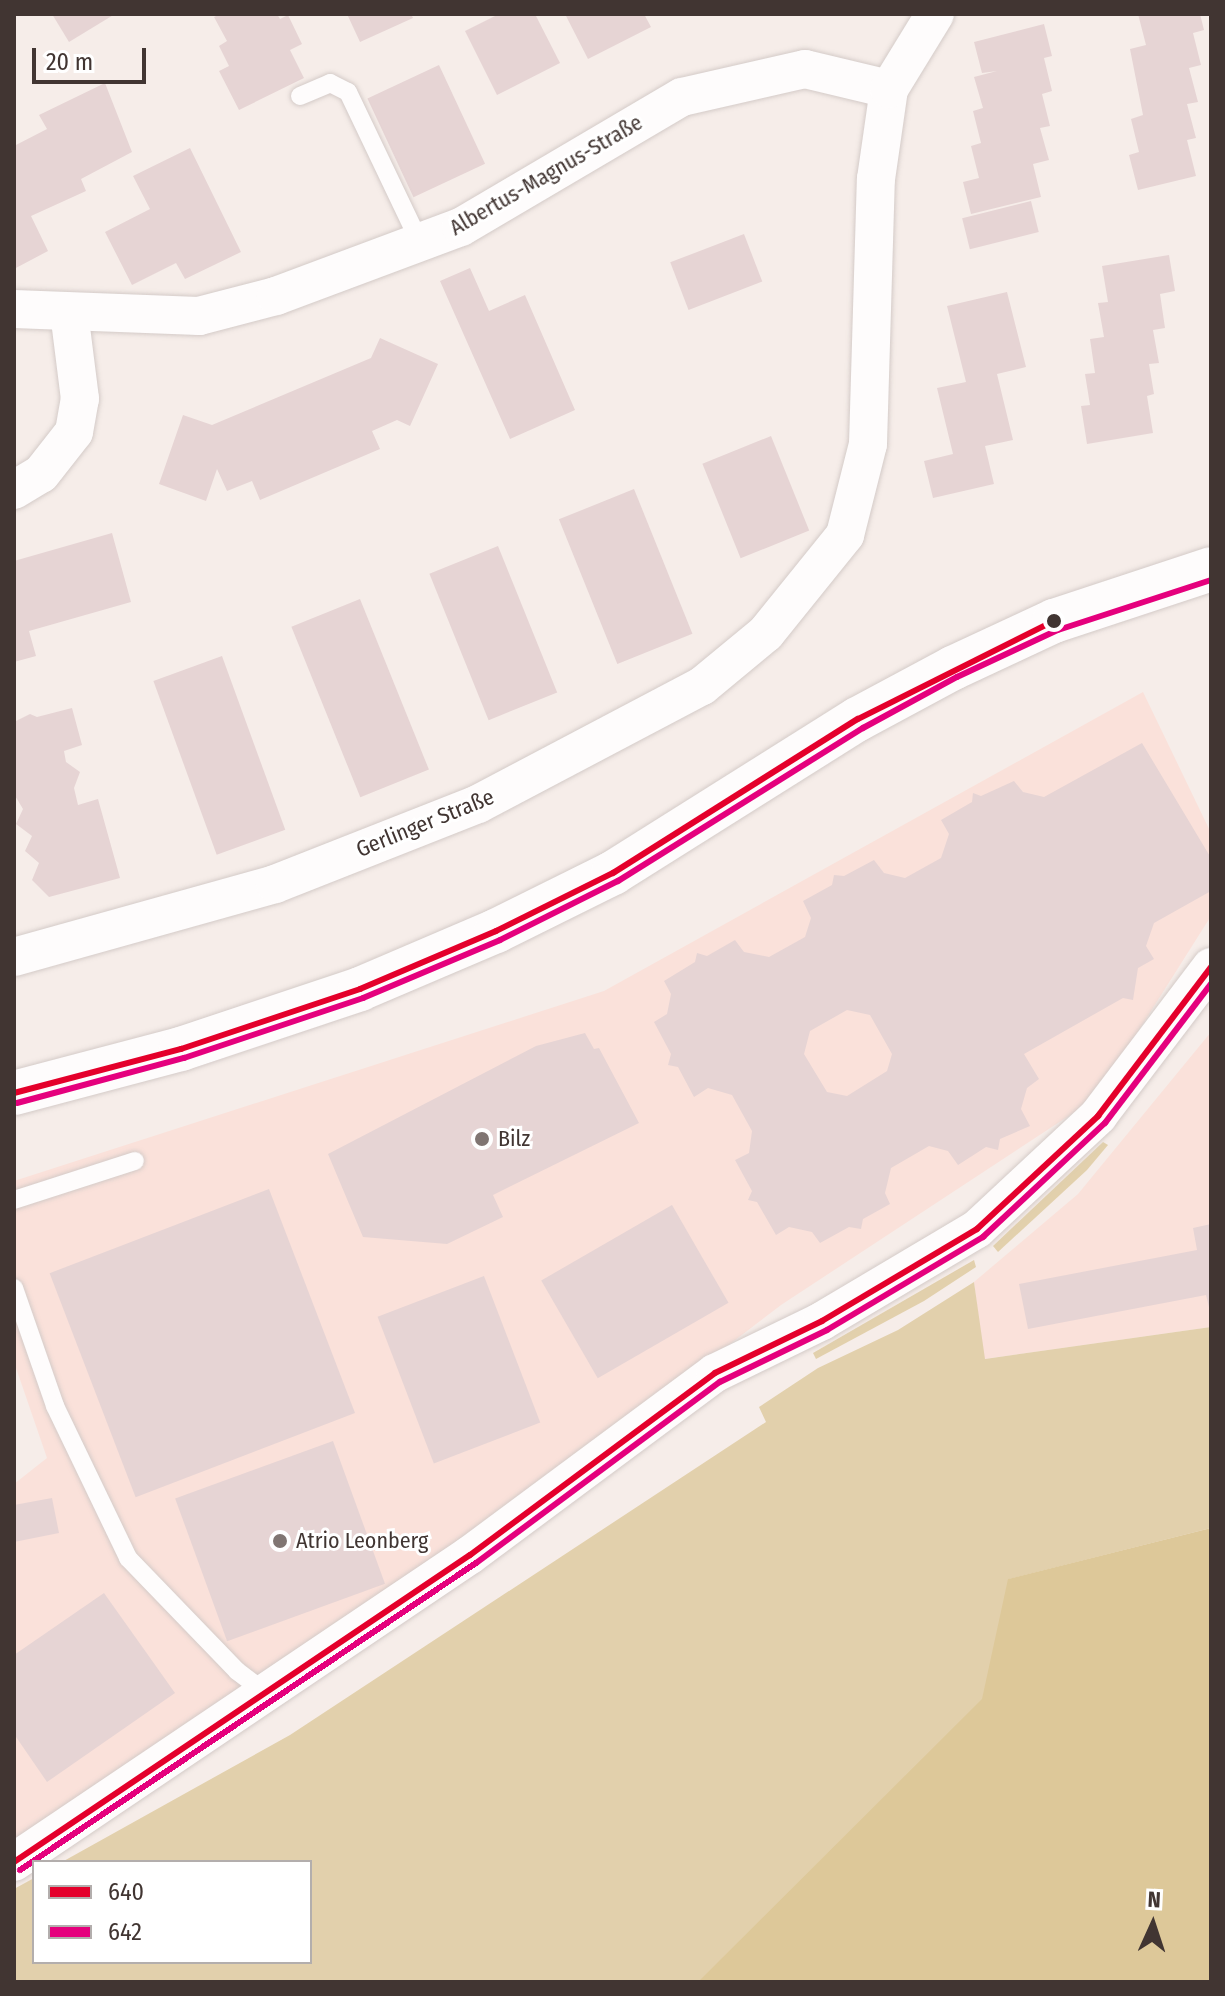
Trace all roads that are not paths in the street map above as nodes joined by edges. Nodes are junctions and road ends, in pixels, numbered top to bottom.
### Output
1 (935, 14) edge
2 (889, 89) junction
3 (300, 96) dead end
4 (420, 243) junction
5 (14, 309) edge
6 (69, 312) junction
7 (14, 490) edge
8 (1211, 569) edge
9 (14, 957) edge
10 (1211, 967) edge
11 (14, 1093) edge
12 (135, 1161) dead end
13 (14, 1200) edge
14 (14, 1288) edge
15 (266, 1693) junction
16 (14, 1862) edge

1 - 2 street, Gerlinger Straße
2 - 4 street, Albertus-Magnus-Straße
2 - 9 street, Gerlinger Straße
3 - 4 lane
4 - 6 street, Albertus-Magnus-Straße
5 - 6 street, Albertus-Magnus-Straße
6 - 7 street
8 - 11 main road
10 - 15 street
12 - 13 lane
14 - 15 lane
15 - 16 street

